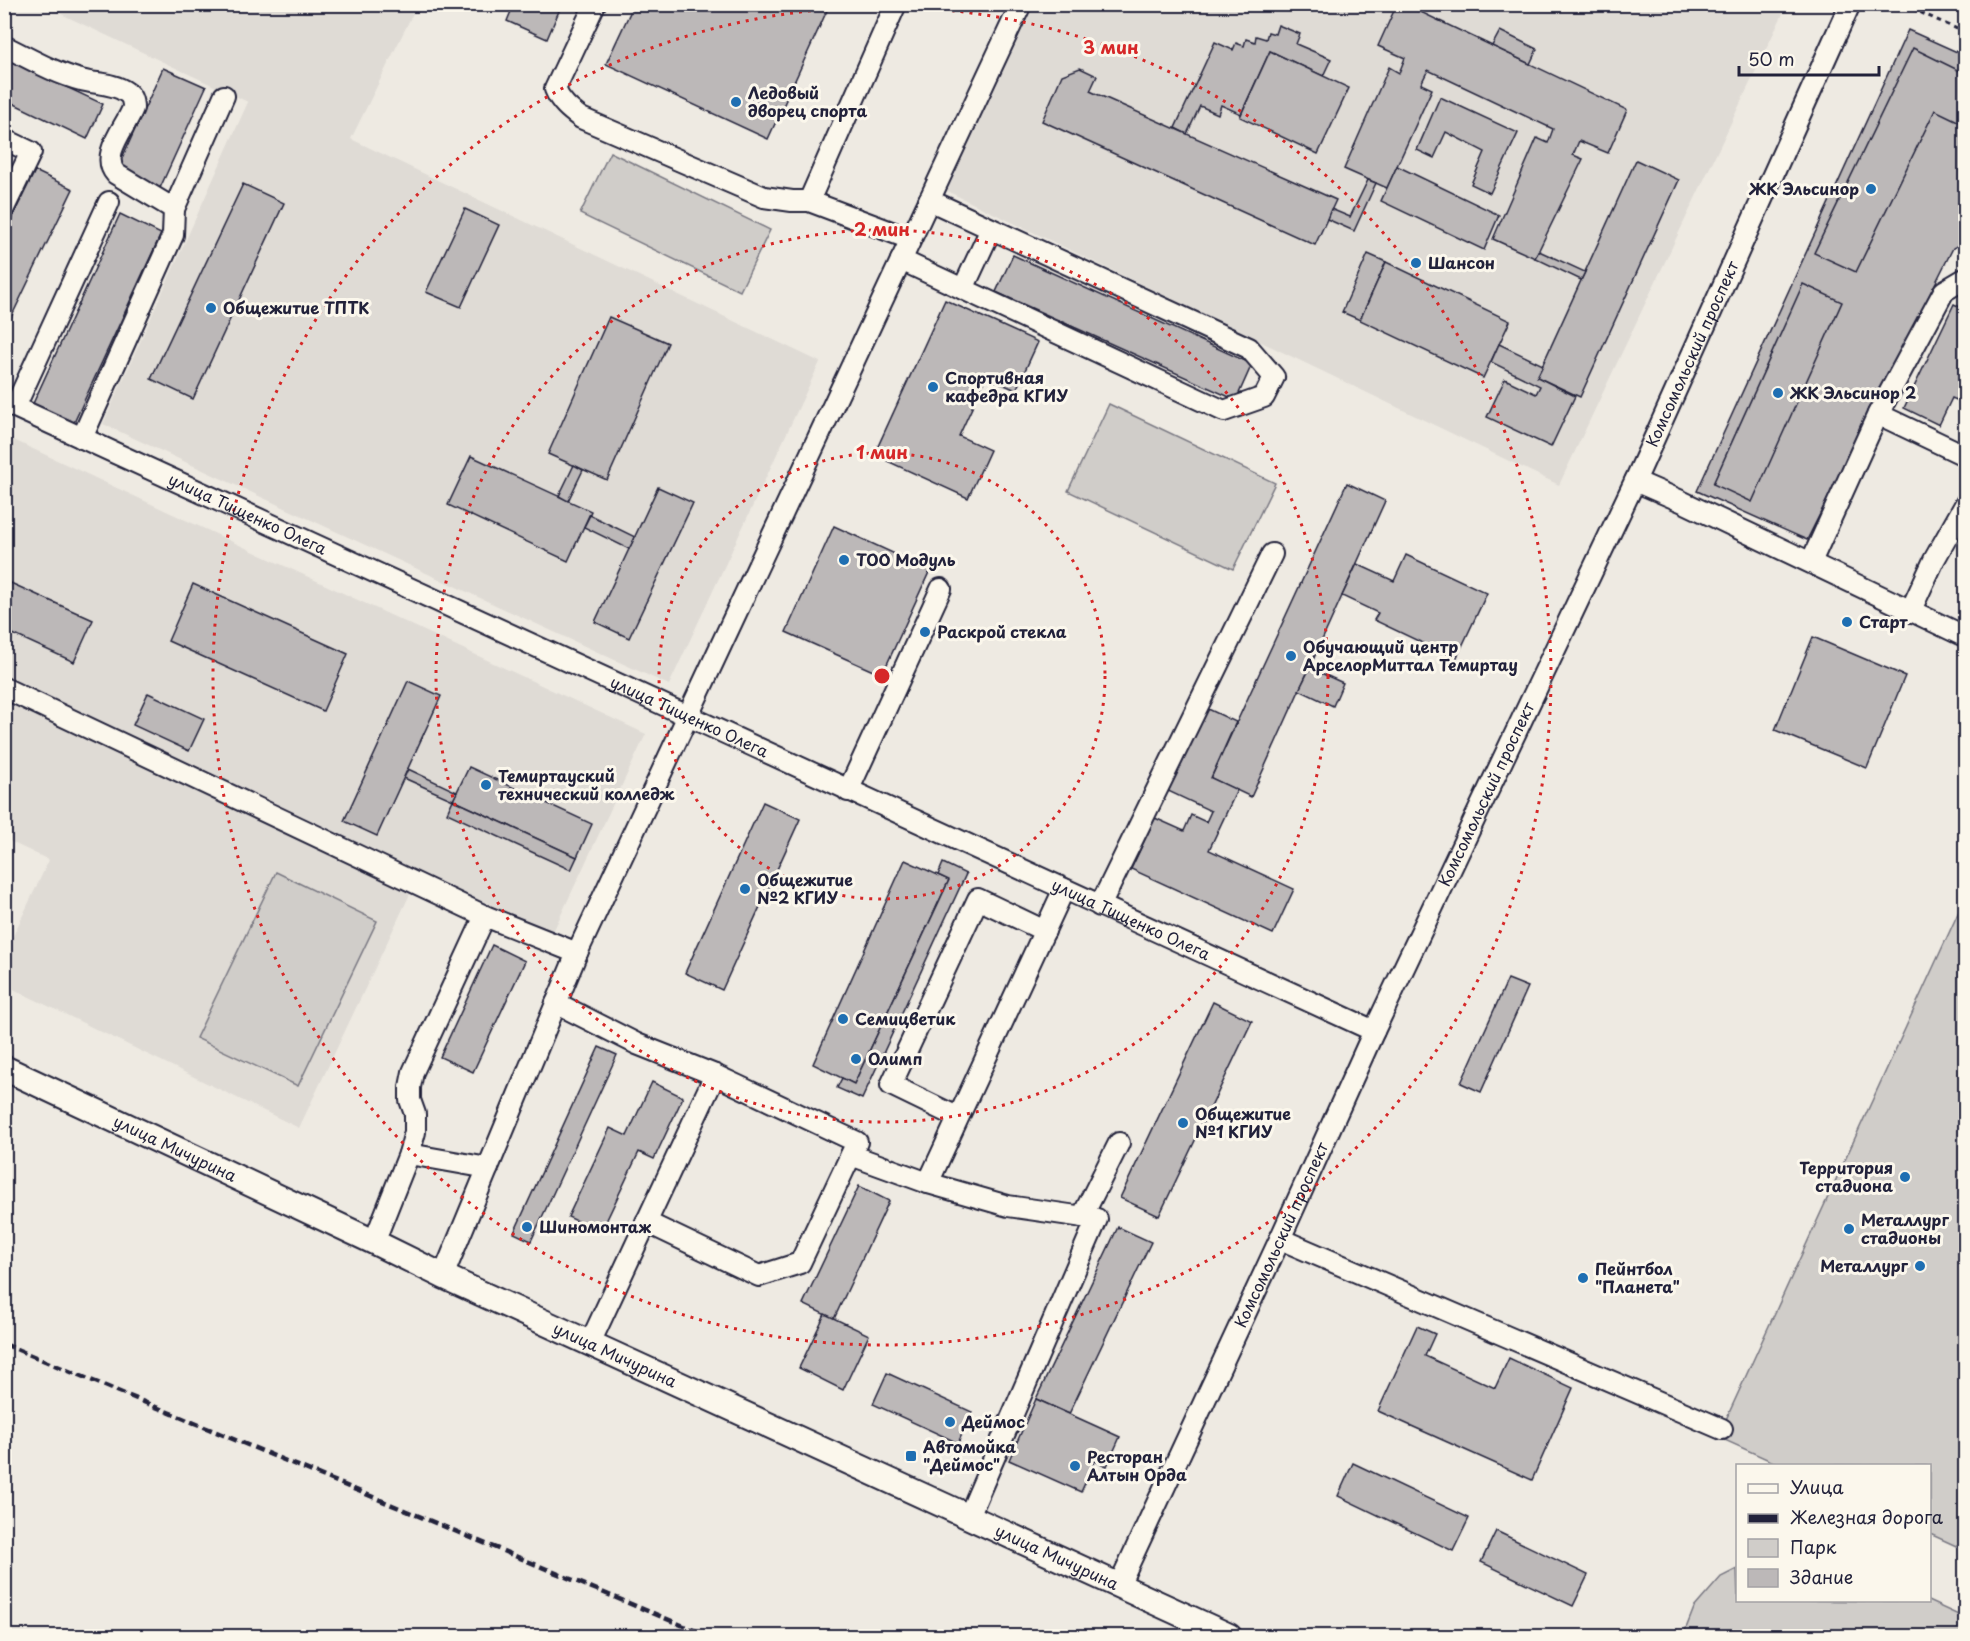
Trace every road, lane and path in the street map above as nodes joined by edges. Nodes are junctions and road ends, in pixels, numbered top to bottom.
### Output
1 (595, 4) edge
2 (896, 4) edge
3 (1021, 4) edge
4 (1850, 4) edge
5 (1904, 5) edge
6 (1965, 33) edge
7 (4, 46) edge
8 (224, 96) dead end
9 (4, 139) edge
10 (928, 200) junction
11 (809, 201) junction
12 (109, 202) dead end
13 (4, 208) edge
14 (174, 209) junction
15 (991, 229) junction
16 (910, 239) junction
17 (901, 260) junction
18 (1965, 278) edge
19 (963, 289) junction
20 (10, 404) edge
21 (1878, 414) junction
22 (82, 438) junction
23 (1965, 456) edge
24 (1635, 481) junction
25 (1965, 503) edge
26 (1272, 554) dead end
27 (1811, 562) junction
28 (941, 589) dead end
29 (1910, 612) junction
30 (1965, 637) edge
31 (4, 688) edge
32 (687, 716) junction
33 (848, 791) junction
34 (1064, 889) junction
35 (1100, 906) junction
36 (485, 916) junction
37 (1045, 931) junction
38 (577, 953) junction
39 (556, 1003) junction
40 (1374, 1031) junction
41 (4, 1068) edge
42 (715, 1075) junction
43 (957, 1117) junction
44 (1119, 1143) dead end
45 (409, 1154) junction
46 (851, 1155) junction
47 (488, 1168) junction
48 (928, 1183) junction
49 (1082, 1216) junction
50 (646, 1222) junction
51 (1280, 1239) junction
52 (374, 1242) junction
53 (443, 1276) junction
54 (590, 1343) junction
55 (1722, 1429) dead end
56 (969, 1516) junction
57 (1119, 1585) junction
58 (1229, 1636) edge

1 - 11 street
2 - 11 street
3 - 10 street
4 - 24 street, Комсомольский проспект
5 - 6 path
7 - 14 street
8 - 14 street
9 - 13 street
10 - 15 street
10 - 16 street
11 - 16 street
12 - 20 street
14 - 22 street
15 - 19 street
15 - 19 street
16 - 17 street
17 - 19 street
17 - 32 street
18 - 21 street
20 - 22 street, улица Тищенко Олега
21 - 23 street
21 - 27 street
22 - 32 street, улица Тищенко Олега
24 - 27 street
24 - 40 street, Комсомольский проспект
25 - 29 street
26 - 35 street
27 - 29 street
28 - 33 street
29 - 30 street
31 - 36 street
32 - 33 street, улица Тищенко Олега
32 - 38 street
33 - 34 street, улица Тищенко Олега
34 - 35 street, улица Тищенко Олега
34 - 37 street
35 - 40 street, улица Тищенко Олега
36 - 38 street
36 - 45 street
37 - 43 street
37 - 43 street
38 - 39 street
39 - 42 street
39 - 47 street
40 - 51 street, Комсомольский проспект
41 - 52 main road, улица Мичурина
42 - 46 street
42 - 50 street
43 - 48 street
44 - 49 street
45 - 47 street
45 - 52 street
46 - 48 street
46 - 50 street
47 - 53 street
48 - 49 street
49 - 56 street
50 - 54 street
51 - 55 street
51 - 57 street, Комсомольский проспект
52 - 53 main road, улица Мичурина
53 - 54 main road, улица Мичурина
54 - 56 main road, улица Мичурина
56 - 57 main road, улица Мичурина
57 - 58 main road, улица Мичурина

